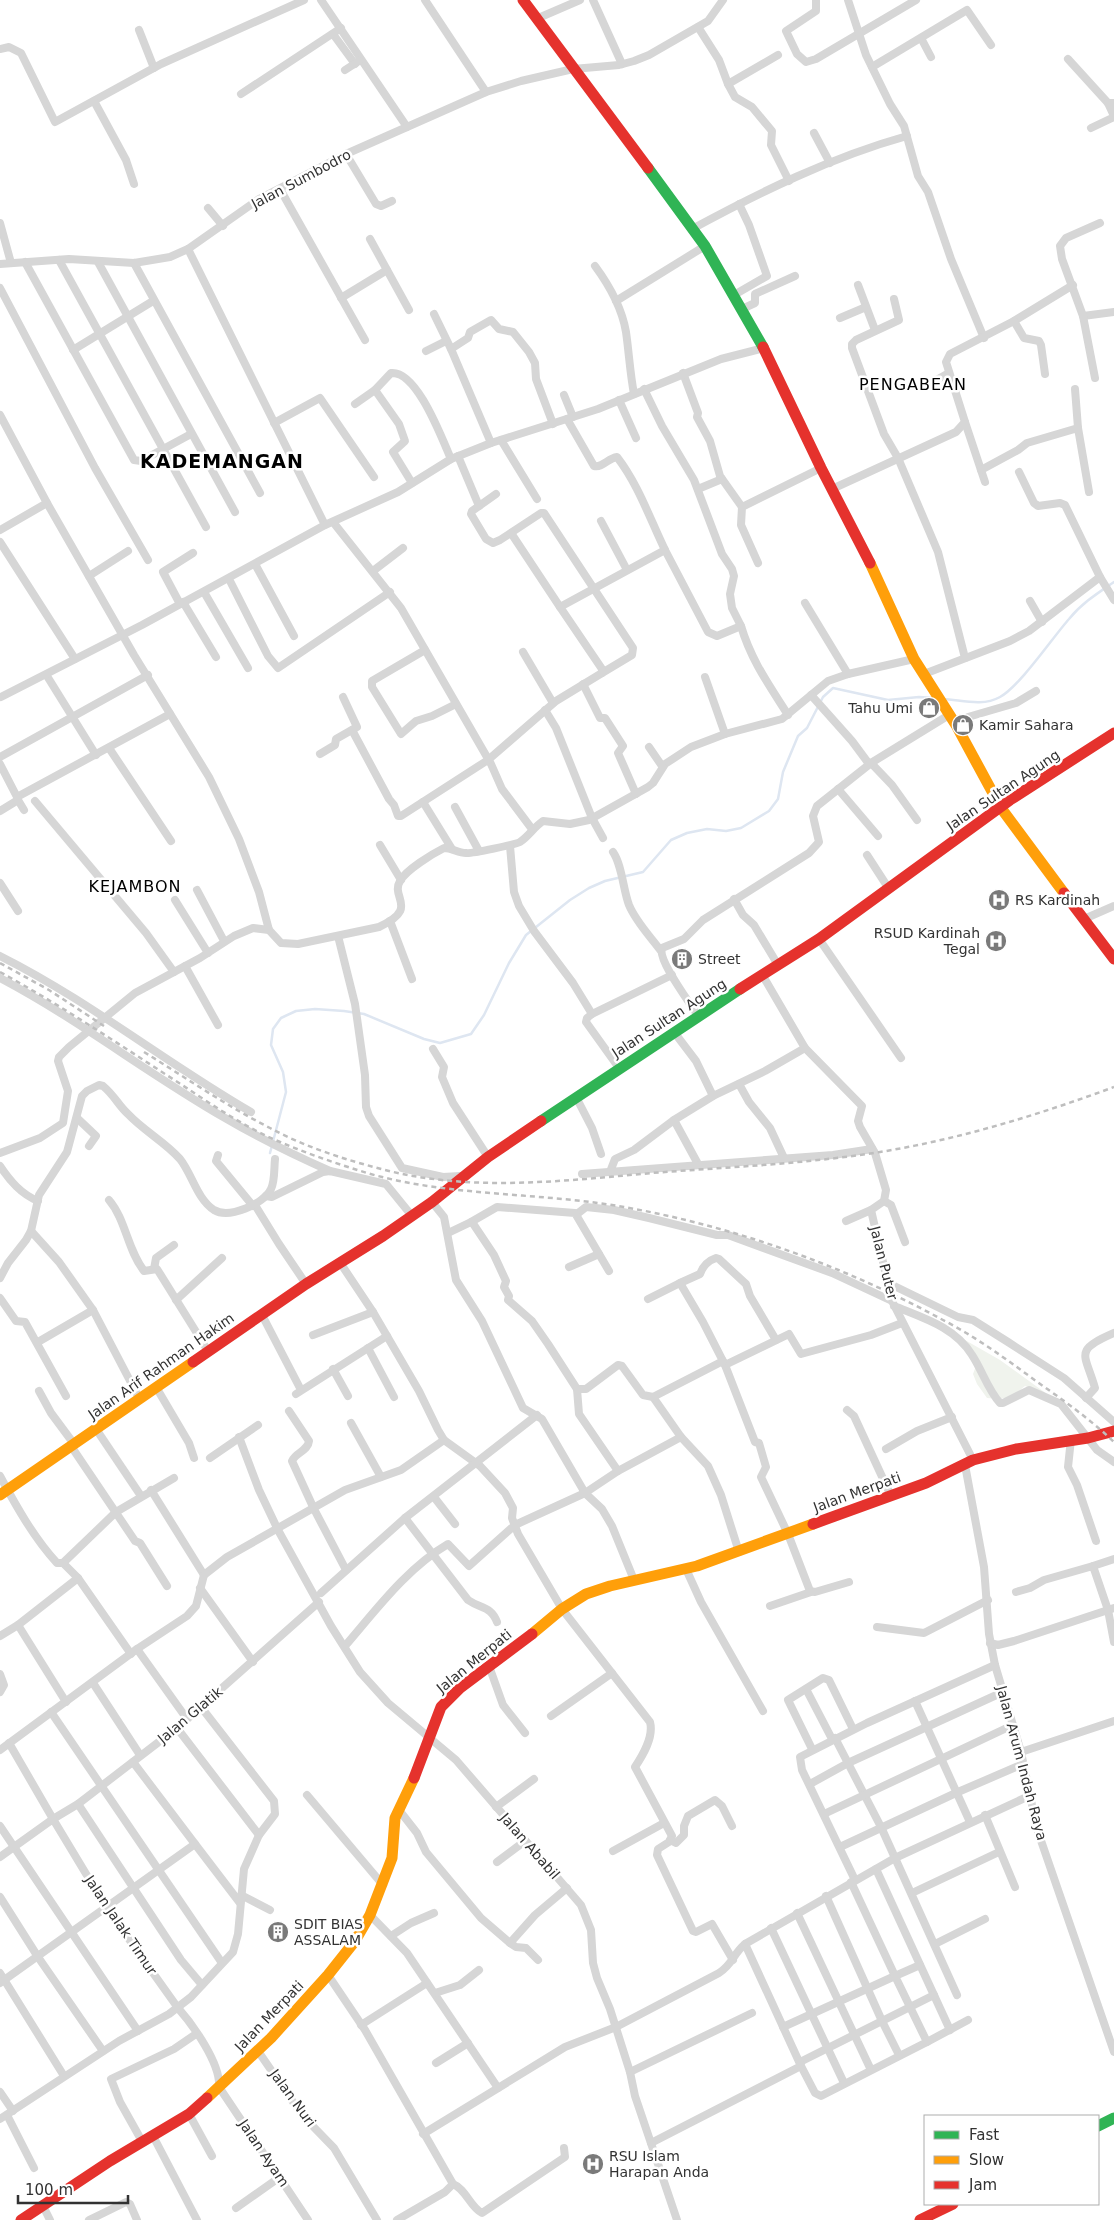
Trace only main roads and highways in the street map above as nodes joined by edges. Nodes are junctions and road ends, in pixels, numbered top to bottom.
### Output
1 (523, 0) edge
2 (1114, 734) edge
3 (1001, 808) junction
4 (1114, 959) edge
5 (341, 1264) joint
6 (1114, 1431) edge
7 (4, 1492) edge
8 (1114, 2118) edge
9 (1099, 2126) edge
10 (951, 2205) edge
11 (21, 2220) edge
12 (920, 2220) edge

1 - 3 main road
2 - 3 main road, Jalan Sultan Agung
3 - 4 main road
3 - 5 main road, Jalan Sultan Agung
5 - 7 main road, Jalan Arif Rahman Hakim
6 - 11 main road, Jalan Merpati
8 - 9 main road
10 - 12 main road

